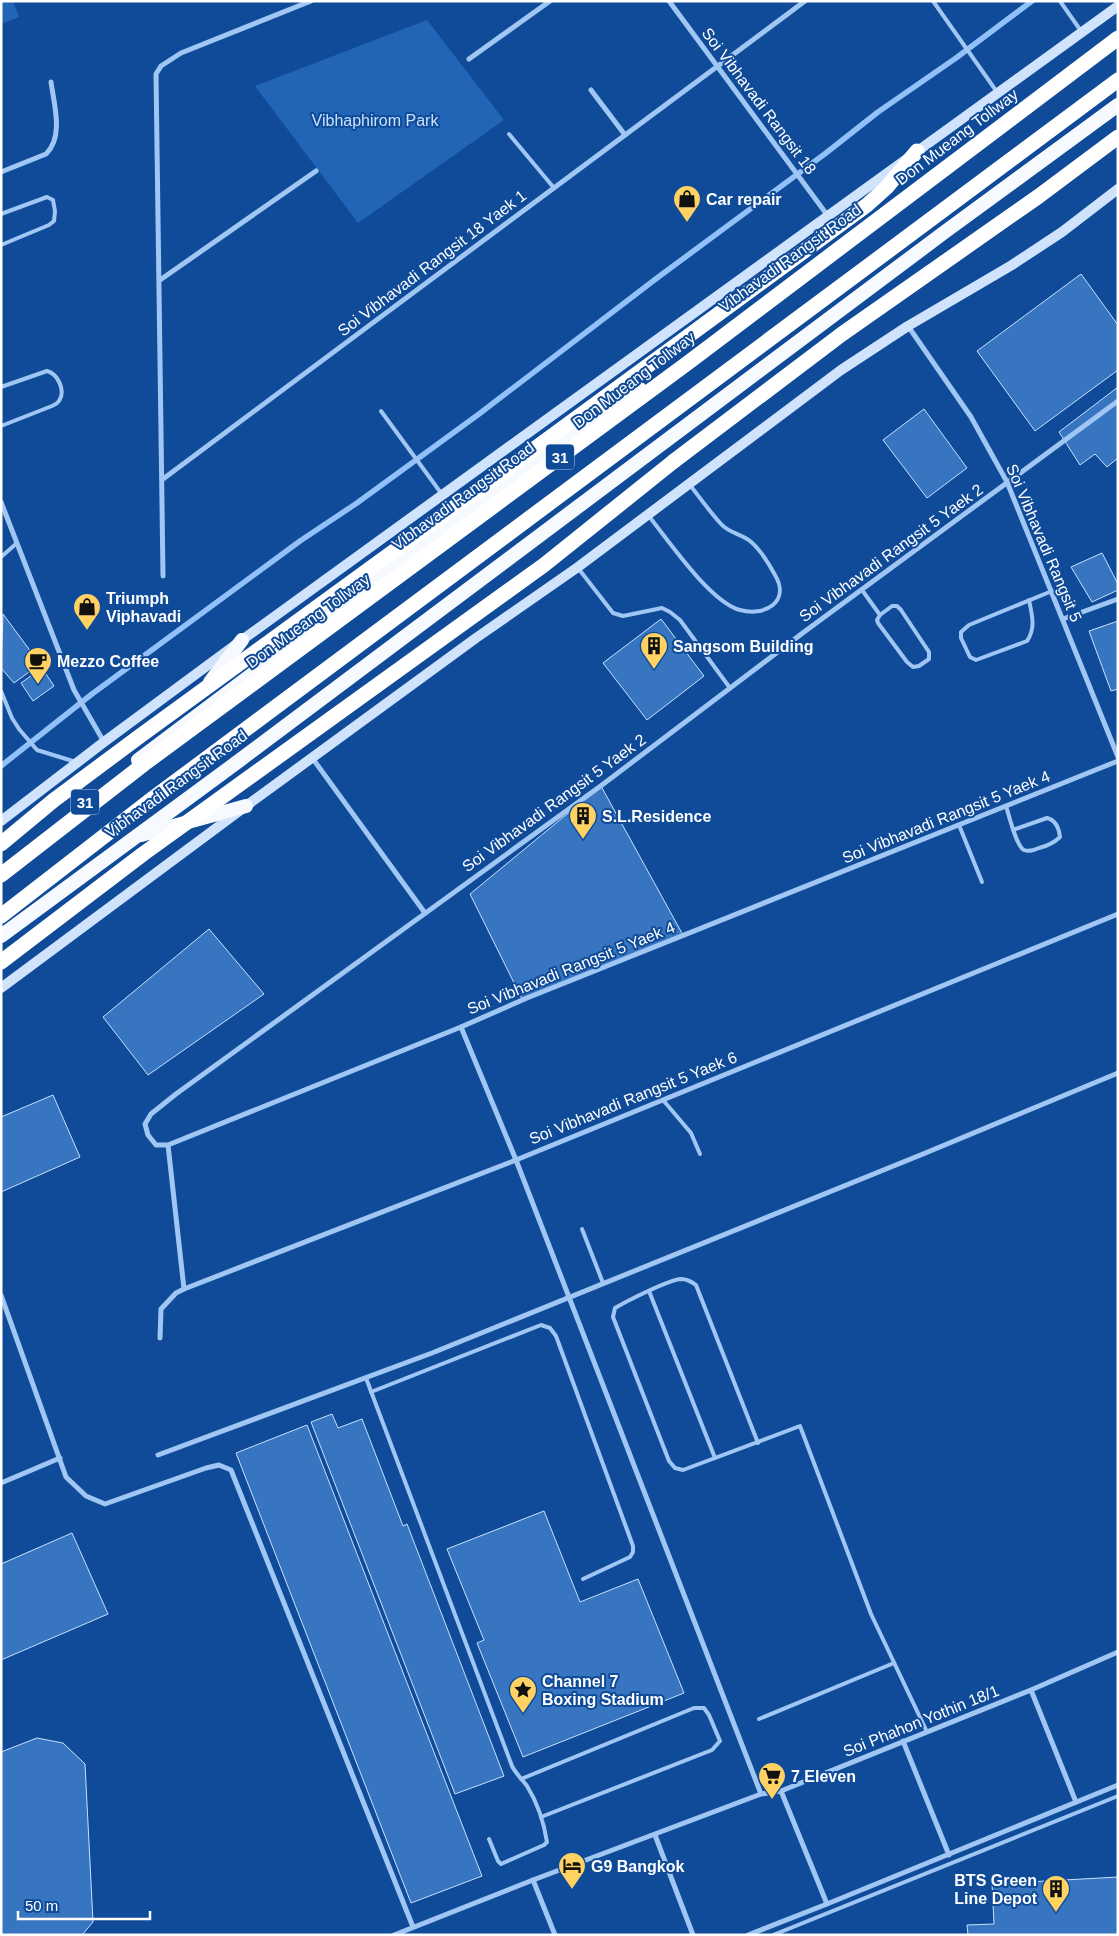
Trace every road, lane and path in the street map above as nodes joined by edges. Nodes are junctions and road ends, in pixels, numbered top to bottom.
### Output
1 (311, 1) edge
2 (550, 1) edge
3 (669, 1) edge
4 (933, 1) edge
5 (1060, 1) edge
6 (801, 2) edge
7 (1118, 6) edge
8 (1082, 33) junction
9 (1118, 34) edge
10 (1118, 38) edge
11 (469, 59) dead end
12 (717, 67) junction
13 (1118, 80) edge
14 (52, 82) dead end
15 (591, 90) dead end
16 (998, 94) junction
17 (1118, 105) edge
18 (509, 134) dead end
19 (625, 135) junction
20 (1118, 137) edge
21 (917, 152) junction
22 (316, 171) dead end
23 (1, 172) edge
24 (554, 188) junction
25 (1118, 189) edge
26 (1, 214) edge
27 (828, 216) junction
28 (1, 245) edge
29 (160, 280) junction
30 (908, 326) junction
31 (1, 387) edge
32 (1118, 401) edge
33 (381, 411) dead end
34 (1, 426) edge
35 (163, 479) junction
36 (1007, 482) junction
37 (689, 483) junction
38 (443, 495) junction
39 (1, 502) edge
40 (647, 515) junction
41 (17, 543) junction
42 (1, 557) edge
43 (578, 567) junction
44 (163, 576) dead end
45 (862, 590) junction
46 (1052, 591) junction
47 (1118, 599) edge
48 (1029, 600) junction
49 (880, 615) junction
50 (1064, 619) junction
51 (242, 640) junction
52 (730, 688) junction
53 (1, 691) edge
54 (6, 705) junction
55 (1, 709) edge
56 (168, 736) junction
57 (104, 742) junction
58 (1118, 757) edge
59 (313, 759) junction
60 (1118, 761) edge
61 (77, 763) junction
62 (246, 806) junction
63 (1006, 806) junction
64 (1, 821) edge
65 (959, 825) junction
66 (1013, 830) junction
67 (133, 838) junction
68 (1, 844) edge
69 (1, 868) edge
70 (1, 875) edge
71 (982, 882) dead end
72 (425, 913) junction
73 (1118, 914) edge
74 (1, 916) edge
75 (1, 936) edge
76 (1, 962) edge
77 (1, 988) edge
78 (461, 1026) junction
79 (1118, 1073) edge
80 (662, 1100) junction
81 (168, 1145) junction
82 (700, 1154) dead end
83 (516, 1160) junction
84 (582, 1229) dead end
85 (603, 1283) junction
86 (184, 1289) junction
87 (649, 1291) junction
88 (1, 1295) edge
89 (568, 1297) junction
90 (160, 1338) dead end
91 (366, 1378) junction
92 (371, 1392) junction
93 (758, 1443) junction
94 (158, 1455) dead end
95 (60, 1458) junction
96 (715, 1458) junction
97 (1, 1483) edge
98 (583, 1579) dead end
99 (1118, 1652) edge
100 (894, 1663) junction
101 (1032, 1690) junction
102 (759, 1719) dead end
103 (927, 1732) junction
104 (904, 1741) junction
105 (521, 1779) junction
106 (1118, 1785) edge
107 (781, 1791) junction
108 (761, 1794) junction
109 (1118, 1796) edge
110 (1076, 1802) junction
111 (541, 1817) junction
112 (655, 1835) junction
113 (489, 1840) dead end
114 (949, 1855) junction
115 (533, 1880) junction
116 (827, 1904) junction
117 (413, 1927) junction
118 (394, 1935) edge
119 (555, 1935) edge
120 (693, 1935) edge
121 (748, 1935) edge
122 (773, 1935) edge

1 - 29 street
2 - 11 street
3 - 12 street, Soi Vibhavadi Rangsit 18
4 - 16 lane
5 - 8 lane
6 - 12 street, Soi Vibhavadi Rangsit 18 Yaek 1
7 - 8 main road, Vibhavadi Rangsit Road / 31
8 - 16 main road, Vibhavadi Rangsit Road / 31
9 - 56 highway, Vibhavadi Rangsit Road / 31
10 - 70 highway, Don Mueang Tollway / 31
12 - 19 street, Soi Vibhavadi Rangsit 18 Yaek 1
12 - 27 street, Soi Vibhavadi Rangsit 18
13 - 74 highway, 31
14 - 23 street
15 - 19 street
16 - 21 main road, Vibhavadi Rangsit Road / 31
17 - 67 highway, Vibhavadi Rangsit Road
18 - 24 lane
19 - 24 street, Soi Vibhavadi Rangsit 18 Yaek 1
20 - 76 highway, bridge
21 - 27 main road, Vibhavadi Rangsit Road / 31
21 - 68 highway, bridge
22 - 29 street
24 - 35 street, Soi Vibhavadi Rangsit 18 Yaek 1
25 - 30 main road
26 - 28 lane
27 - 38 main road, Vibhavadi Rangsit Road / 31
29 - 35 street
30 - 36 street, Soi Vibhavadi Rangsit 5
30 - 37 main road
31 - 34 lane
32 - 36 street, Soi Vibhavadi Rangsit 5 Yaek 2
33 - 38 lane
35 - 44 street
36 - 45 street, Soi Vibhavadi Rangsit 5 Yaek 2
36 - 46 street, Soi Vibhavadi Rangsit 5
37 - 40 main road
37 - 40 lane
38 - 51 main road, Vibhavadi Rangsit Road / 31
39 - 41 street
40 - 43 main road
41 - 42 lane
41 - 57 street
43 - 52 lane
43 - 59 main road
45 - 49 lane
45 - 52 street, Soi Vibhavadi Rangsit 5 Yaek 2
46 - 48 lane
46 - 50 street, Soi Vibhavadi Rangsit 5
47 - 50 street
48 - 48 lane
49 - 49 lane
50 - 58 street, Soi Vibhavadi Rangsit 5
51 - 56 highway
51 - 57 main road, Vibhavadi Rangsit Road / 31
52 - 72 street, Soi Vibhavadi Rangsit 5 Yaek 2
53 - 54 lane
54 - 55 lane
54 - 61 lane
56 - 69 highway, Vibhavadi Rangsit Road / 31
57 - 61 main road, Vibhavadi Rangsit Road / 31
59 - 62 main road
59 - 72 street
60 - 63 street, Soi Vibhavadi Rangsit 5 Yaek 4
61 - 64 main road, Vibhavadi Rangsit Road / 31
62 - 67 highway
62 - 77 main road
63 - 65 street, Soi Vibhavadi Rangsit 5 Yaek 4
63 - 66 lane
65 - 71 lane
65 - 78 street, Soi Vibhavadi Rangsit 5 Yaek 4
66 - 66 lane
67 - 75 highway, Vibhavadi Rangsit Road
72 - 81 street, Soi Vibhavadi Rangsit 5 Yaek 2
73 - 80 street, Soi Vibhavadi Rangsit 5 Yaek 6
78 - 81 street, Soi Vibhavadi Rangsit 5 Yaek 4
78 - 83 street
79 - 85 street
80 - 82 lane
80 - 83 street, Soi Vibhavadi Rangsit 5 Yaek 6
81 - 86 street
83 - 86 street, Soi Vibhavadi Rangsit 5 Yaek 6
83 - 89 street
84 - 85 lane
85 - 89 street
86 - 90 street, Soi Vibhavadi Rangsit 5 Yaek 6
87 - 93 lane
87 - 96 lane
87 - 96 lane
88 - 95 street
89 - 91 street
89 - 108 street
91 - 92 lane
91 - 94 street
92 - 98 lane
92 - 105 lane
93 - 96 lane
93 - 100 lane
95 - 97 street
95 - 117 street
99 - 101 street, Soi Phahon Yothin 18/1
100 - 102 lane
100 - 103 lane
101 - 103 street, Soi Phahon Yothin 18/1
101 - 110 street
103 - 104 street, Soi Phahon Yothin 18/1
104 - 107 street, Soi Phahon Yothin 18/1
104 - 114 street
105 - 111 lane
105 - 111 lane
106 - 110 street
107 - 108 street, Soi Phahon Yothin 18/1
107 - 116 street
108 - 112 street, Soi Phahon Yothin 18/1
109 - 122 lane
110 - 114 street
111 - 113 lane
112 - 115 street, Soi Phahon Yothin 18/1
112 - 120 street
114 - 116 street
115 - 117 street, Soi Phahon Yothin 18/1
115 - 119 street
116 - 121 street
117 - 118 street, Soi Phahon Yothin 18/1

